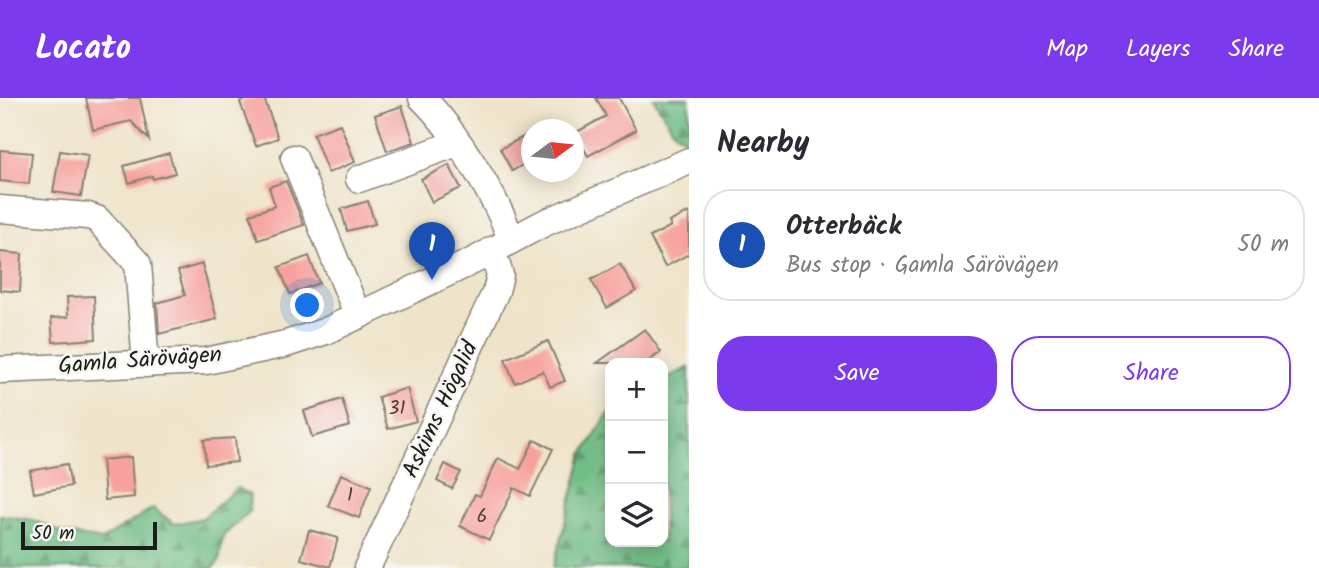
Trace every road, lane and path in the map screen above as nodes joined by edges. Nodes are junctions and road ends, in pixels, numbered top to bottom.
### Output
1 (422, 98) edge
2 (457, 143) junction
3 (295, 158) dead end
4 (689, 161) edge
5 (359, 179) dead end
6 (0, 209) edge
7 (501, 245) junction
8 (358, 316) junction
9 (146, 364) junction
10 (0, 370) edge
11 (367, 568) edge

1 - 2 street
2 - 5 street
2 - 7 street
3 - 8 street
4 - 7 street, Gamla Särövägen
6 - 9 street
7 - 8 street, Gamla Särövägen
7 - 11 street, Askims Högalid
8 - 9 street, Gamla Särövägen
9 - 10 street, Gamla Särövägen

